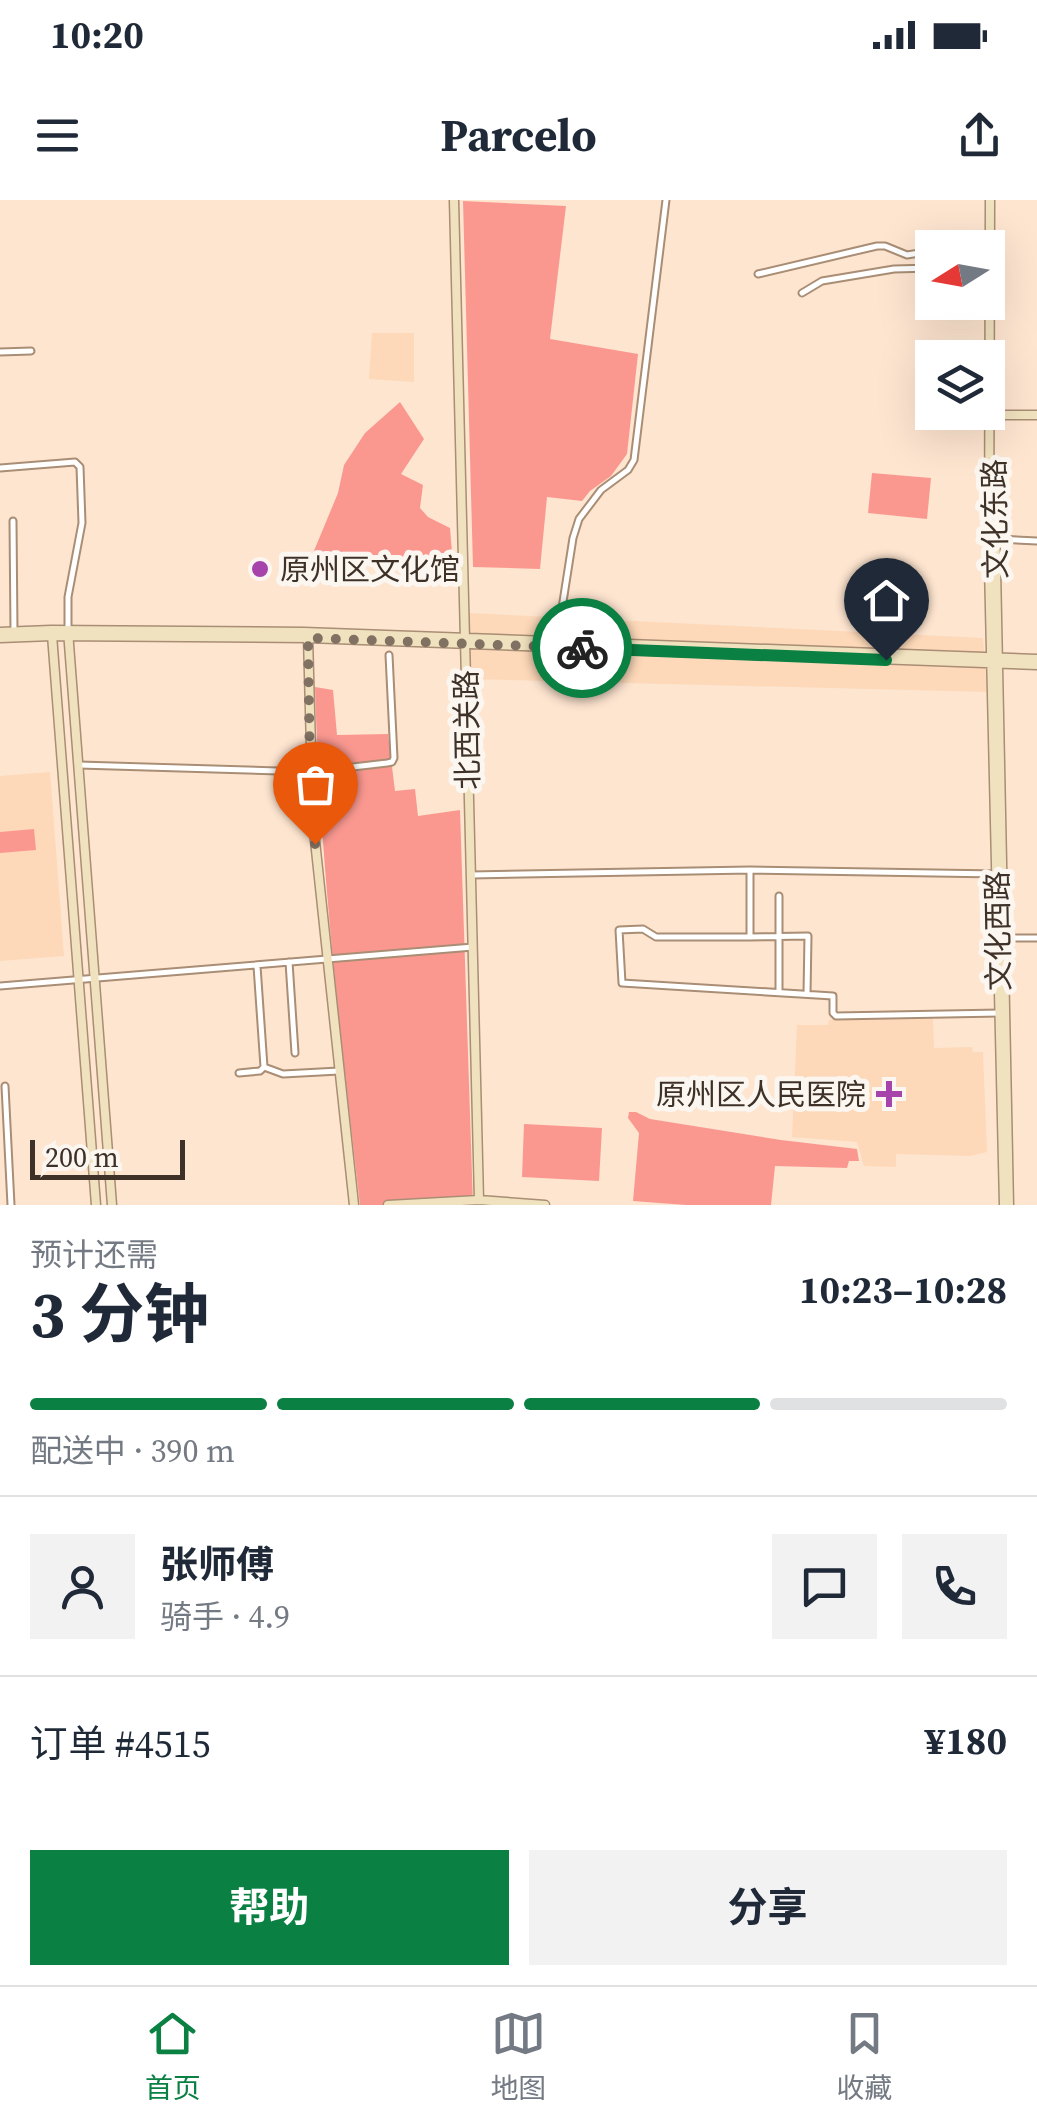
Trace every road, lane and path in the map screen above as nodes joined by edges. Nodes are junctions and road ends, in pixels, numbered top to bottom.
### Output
1 (454, 200) edge
2 (666, 200) edge
3 (992, 200) edge
4 (990, 230) edge
5 (915, 254) edge
6 (915, 268) edge
7 (758, 274) dead end
8 (802, 293) dead end
9 (991, 340) edge
10 (31, 351) dead end
11 (0, 352) edge
12 (1005, 415) edge
13 (1037, 415) edge
14 (991, 430) edge
15 (991, 430) edge
16 (0, 468) edge
17 (13, 521) dead end
18 (995, 539) junction
19 (1037, 541) edge
20 (14, 632) junction
21 (52, 633) junction
22 (69, 633) junction
23 (0, 635) edge
24 (308, 635) junction
25 (556, 640) junction
26 (465, 641) junction
27 (388, 655) dead end
28 (995, 661) junction
29 (1037, 662) edge
30 (79, 765) junction
31 (310, 772) junction
32 (750, 870) junction
33 (999, 874) junction
34 (471, 875) junction
35 (88, 879) junction
36 (71, 880) junction
37 (779, 896) dead end
38 (750, 937) junction
39 (779, 937) junction
40 (1001, 938) junction
41 (1037, 938) edge
42 (473, 947) junction
43 (326, 958) junction
44 (289, 962) junction
45 (257, 965) junction
46 (95, 978) junction
47 (78, 980) junction
48 (0, 986) edge
49 (779, 992) junction
50 (807, 994) junction
51 (1000, 1013) junction
52 (295, 1053) dead end
53 (102, 1065) junction
54 (85, 1067) junction
55 (264, 1068) junction
56 (341, 1071) junction
57 (240, 1073) dead end
58 (5, 1086) dead end
59 (89, 1122) junction
60 (106, 1122) junction
61 (479, 1200) junction
62 (11, 1205) edge
63 (96, 1205) edge
64 (112, 1205) edge
65 (354, 1205) edge
66 (388, 1205) edge
67 (545, 1205) edge
68 (1007, 1205) edge

1 - 26 street, 北西关路
2 - 25 street
3 - 4 street, 文化东路
3 - 9 street, 文化东路
5 - 7 street
6 - 8 street
10 - 11 street
12 - 13 street
14 - 18 street, 文化东路
15 - 28 street, 文化东路
16 - 22 street
17 - 20 street
18 - 19 street
18 - 28 street, 文化东路
20 - 21 street
20 - 23 street
21 - 22 street
21 - 23 street
21 - 36 street
22 - 24 street
22 - 30 street
24 - 26 street
24 - 31 street
25 - 26 street
25 - 28 street
26 - 28 street
26 - 34 street, 北西关路
27 - 31 street
28 - 29 street
28 - 33 street, 文化西路
30 - 31 street
30 - 35 street
31 - 43 street
32 - 33 street
32 - 34 street
32 - 38 street
33 - 40 street, 文化西路
34 - 42 street, 北西关路
35 - 36 street
35 - 46 street
36 - 47 street
37 - 39 street
38 - 39 street
38 - 49 street
39 - 49 street
39 - 50 street
40 - 41 street
40 - 51 street, 文化西路
40 - 68 street, 文化西路
42 - 43 street
42 - 61 street, 北西关路
43 - 44 street
43 - 56 street
44 - 45 street
44 - 52 street
45 - 46 street
45 - 55 street
46 - 47 street
46 - 53 street
47 - 48 street
47 - 54 street
49 - 50 street
50 - 51 street
51 - 68 street, 文化西路
53 - 54 street
53 - 60 street
54 - 59 street
55 - 56 street
55 - 57 street
56 - 65 street
58 - 62 street
59 - 60 street
59 - 63 street
60 - 64 street
61 - 66 street
61 - 67 street

